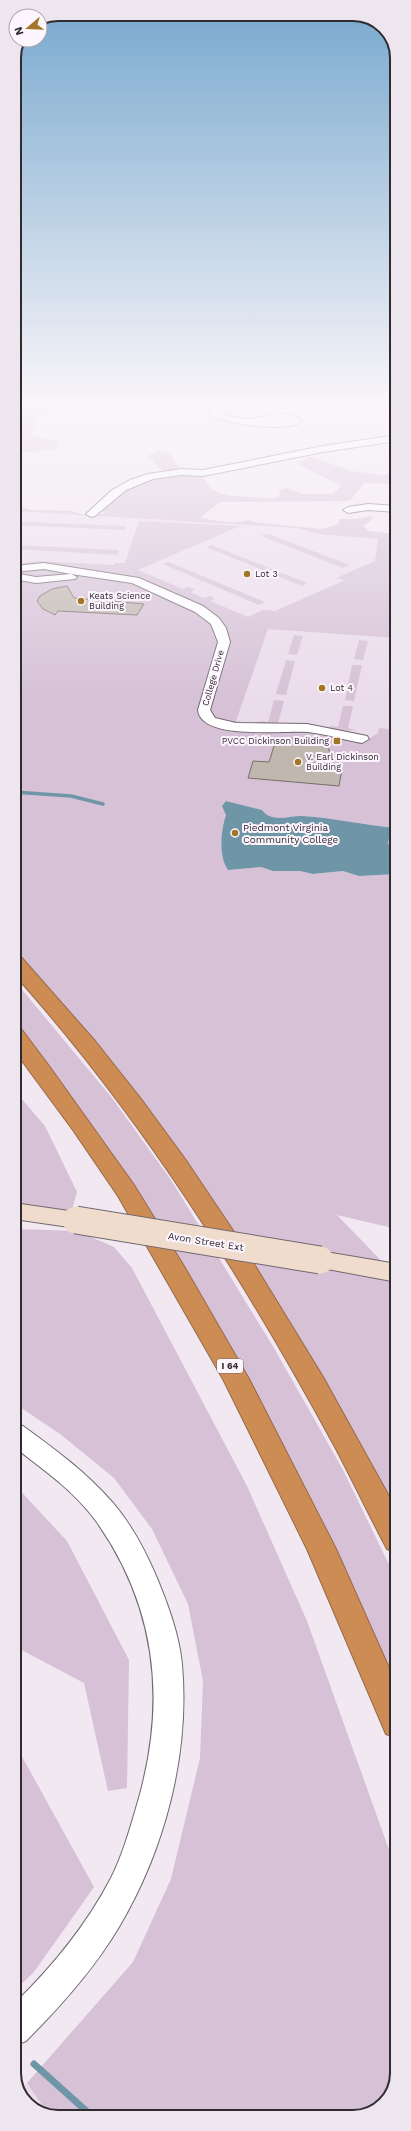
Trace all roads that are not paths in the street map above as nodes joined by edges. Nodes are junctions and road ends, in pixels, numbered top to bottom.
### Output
1 (102, 502) edge
2 (390, 509) edge
3 (348, 510) dead end
4 (90, 514) dead end
5 (21, 574) edge
6 (362, 739) dead end
7 (21, 969) edge
8 (21, 1044) edge
9 (21, 1212) edge
10 (390, 1271) edge
11 (21, 1438) edge
12 (390, 1527) edge
13 (390, 1708) edge
14 (21, 2022) edge

1 - 4 street
2 - 3 street
5 - 6 street, College Drive
7 - 12 highway
8 - 13 highway, I 64
9 - 10 main road, Avon Street Ext, bridge
11 - 14 street

